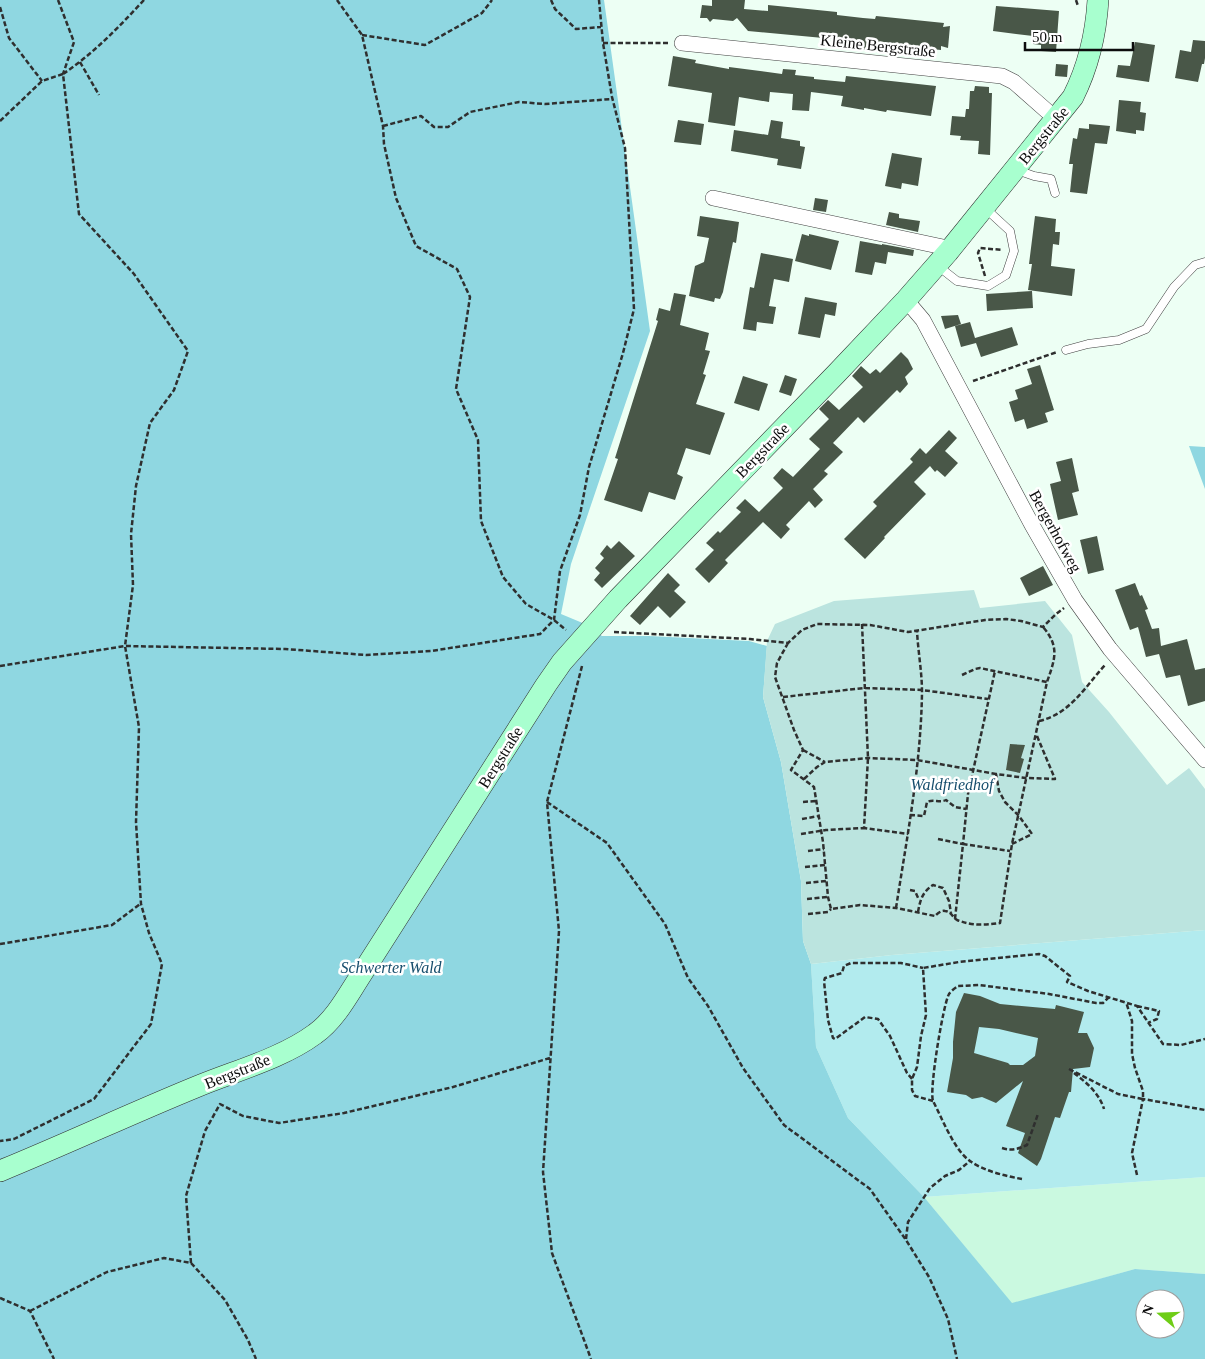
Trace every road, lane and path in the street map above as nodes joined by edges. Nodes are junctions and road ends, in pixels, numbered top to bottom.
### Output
1 (58, 0) edge
2 (144, 0) edge
3 (337, 0) edge
4 (492, 0) edge
5 (551, 0) edge
6 (599, 0) edge
7 (1076, 0) edge
8 (1088, 3) edge
9 (0, 7) edge
10 (601, 27) junction
11 (362, 35) junction
12 (602, 43) junction
13 (682, 43) joint
14 (80, 62) junction
15 (63, 74) junction
16 (42, 81) junction
17 (99, 95) dead end
18 (612, 100) junction
19 (1056, 119) junction
20 (0, 121) edge
21 (383, 126) junction
22 (1015, 169) junction
23 (1055, 193) dead end
24 (713, 198) dead end
25 (984, 208) junction
26 (1014, 251) junction
27 (943, 258) junction
28 (1205, 262) edge
29 (988, 286) junction
30 (906, 300) junction
31 (1066, 350) joint
32 (957, 386) junction
33 (1075, 600) junction
34 (554, 620) junction
35 (862, 624) junction
36 (1043, 627) junction
37 (608, 631) dead end
38 (917, 631) junction
39 (580, 641) junction
40 (788, 643) junction
41 (125, 646) junction
42 (1116, 655) junction
43 (0, 666) edge
44 (995, 670) junction
45 (962, 675) dead end
46 (1047, 682) junction
47 (864, 688) junction
48 (922, 690) junction
49 (783, 697) junction
50 (988, 699) junction
51 (1039, 721) junction
52 (1036, 735) junction
53 (803, 750) junction
54 (868, 758) junction
55 (917, 760) junction
56 (1205, 760) edge
57 (825, 762) junction
58 (973, 770) junction
59 (996, 774) junction
60 (1026, 778) junction
61 (804, 779) junction
62 (816, 801) junction
63 (547, 802) junction
64 (803, 802) dead end
65 (967, 809) junction
66 (910, 815) junction
67 (819, 816) junction
68 (1019, 816) junction
69 (802, 819) dead end
70 (864, 828) junction
71 (821, 832) junction
72 (801, 834) dead end
73 (908, 834) junction
74 (938, 839) dead end
75 (963, 844) junction
76 (1012, 844) junction
77 (824, 849) junction
78 (808, 851) dead end
79 (1010, 852) junction
80 (825, 865) junction
81 (805, 867) dead end
82 (826, 881) junction
83 (806, 883) dead end
84 (910, 890) dead end
85 (828, 897) junction
86 (807, 899) dead end
87 (920, 901) junction
88 (140, 904) junction
89 (896, 908) junction
90 (831, 909) junction
91 (918, 912) junction
92 (951, 913) junction
93 (808, 914) dead end
94 (955, 919) junction
95 (0, 944) edge
96 (923, 968) junction
97 (1109, 997) junction
98 (1126, 1002) junction
99 (1138, 1006) junction
100 (1148, 1023) junction
101 (1205, 1039) edge
102 (550, 1058) junction
103 (912, 1078) junction
104 (1143, 1099) junction
105 (933, 1101) junction
106 (1104, 1109) dead end
107 (1205, 1110) edge
108 (1038, 1114) dead end
109 (0, 1142) edge
110 (1002, 1148) dead end
111 (970, 1161) junction
112 (0, 1171) edge
113 (1137, 1175) dead end
114 (1022, 1179) dead end
115 (906, 1240) junction
116 (191, 1263) junction
117 (0, 1298) edge
118 (30, 1311) junction
119 (54, 1359) edge
120 (256, 1359) edge
121 (590, 1359) edge
122 (958, 1359) edge

1 - 15 path
2 - 14 path
3 - 11 path
4 - 11 path
5 - 10 path
6 - 10 path
7 - 8 path
8 - 19 main road, Bergstraße
9 - 16 path
10 - 12 path
11 - 21 path
12 - 13 path
12 - 18 path
13 - 19 street, Kleine Bergstraße
14 - 15 path
14 - 17 path
15 - 16 path
15 - 41 path
16 - 20 path
18 - 21 path
18 - 34 path
19 - 22 main road, Bergstraße
21 - 34 path
22 - 23 lane
22 - 25 main road, Bergstraße
24 - 27 street
25 - 26 lane
25 - 27 main road, Bergstraße
26 - 29 lane
26 - 29 path
27 - 29 lane
27 - 30 main road, Bergstraße
28 - 31 lane
30 - 32 street, Bergerhofweg
30 - 39 main road, Bergstraße
31 - 32 path
32 - 33 street, Bergerhofweg
33 - 36 path
33 - 42 street, Bergerhofweg
34 - 41 path
35 - 38 path
35 - 40 path
35 - 47 path
36 - 38 path
36 - 46 path
37 - 40 path
38 - 48 path
39 - 63 path
39 - 112 main road, Bergstraße
40 - 49 path
41 - 43 path
41 - 88 path
42 - 51 path
42 - 56 street, Bergerhofweg
44 - 45 path
44 - 46 path
44 - 50 path
46 - 51 path
47 - 48 path
47 - 49 path
47 - 54 path
48 - 50 path
48 - 55 path
49 - 53 path
50 - 58 path
51 - 52 path
52 - 60 path
52 - 60 path
53 - 57 path
53 - 61 path
54 - 55 path
54 - 57 path
54 - 70 path
55 - 58 path
55 - 66 path
57 - 61 path
58 - 59 path
58 - 65 path
59 - 60 path
59 - 68 path
60 - 68 path
61 - 62 path
62 - 64 path
62 - 67 path
63 - 102 path
63 - 115 path
65 - 66 path
65 - 75 path
66 - 73 path
67 - 69 path
67 - 71 path
68 - 76 path
68 - 76 path
70 - 71 path
70 - 73 path
71 - 72 path
71 - 77 path
73 - 89 path
74 - 75 path
75 - 79 path
75 - 94 path
76 - 79 path
77 - 78 path
77 - 80 path
79 - 94 path
80 - 81 path
80 - 82 path
82 - 83 path
82 - 85 path
84 - 87 path
85 - 86 path
85 - 90 path
87 - 91 path
87 - 92 path
88 - 95 path
88 - 109 path
89 - 90 path
89 - 91 path
90 - 93 path
91 - 92 path
92 - 94 path
96 - 97 path
96 - 103 path
96 - 103 path
97 - 98 path
97 - 105 path
98 - 99 path
98 - 104 path
99 - 100 path
99 - 100 path
100 - 101 path
102 - 116 path
102 - 121 path
103 - 105 path
104 - 106 path
104 - 107 path
104 - 113 path
105 - 111 path
108 - 110 path
111 - 114 path
111 - 115 path
115 - 122 path
116 - 118 path
116 - 120 path
117 - 118 path
118 - 119 path

